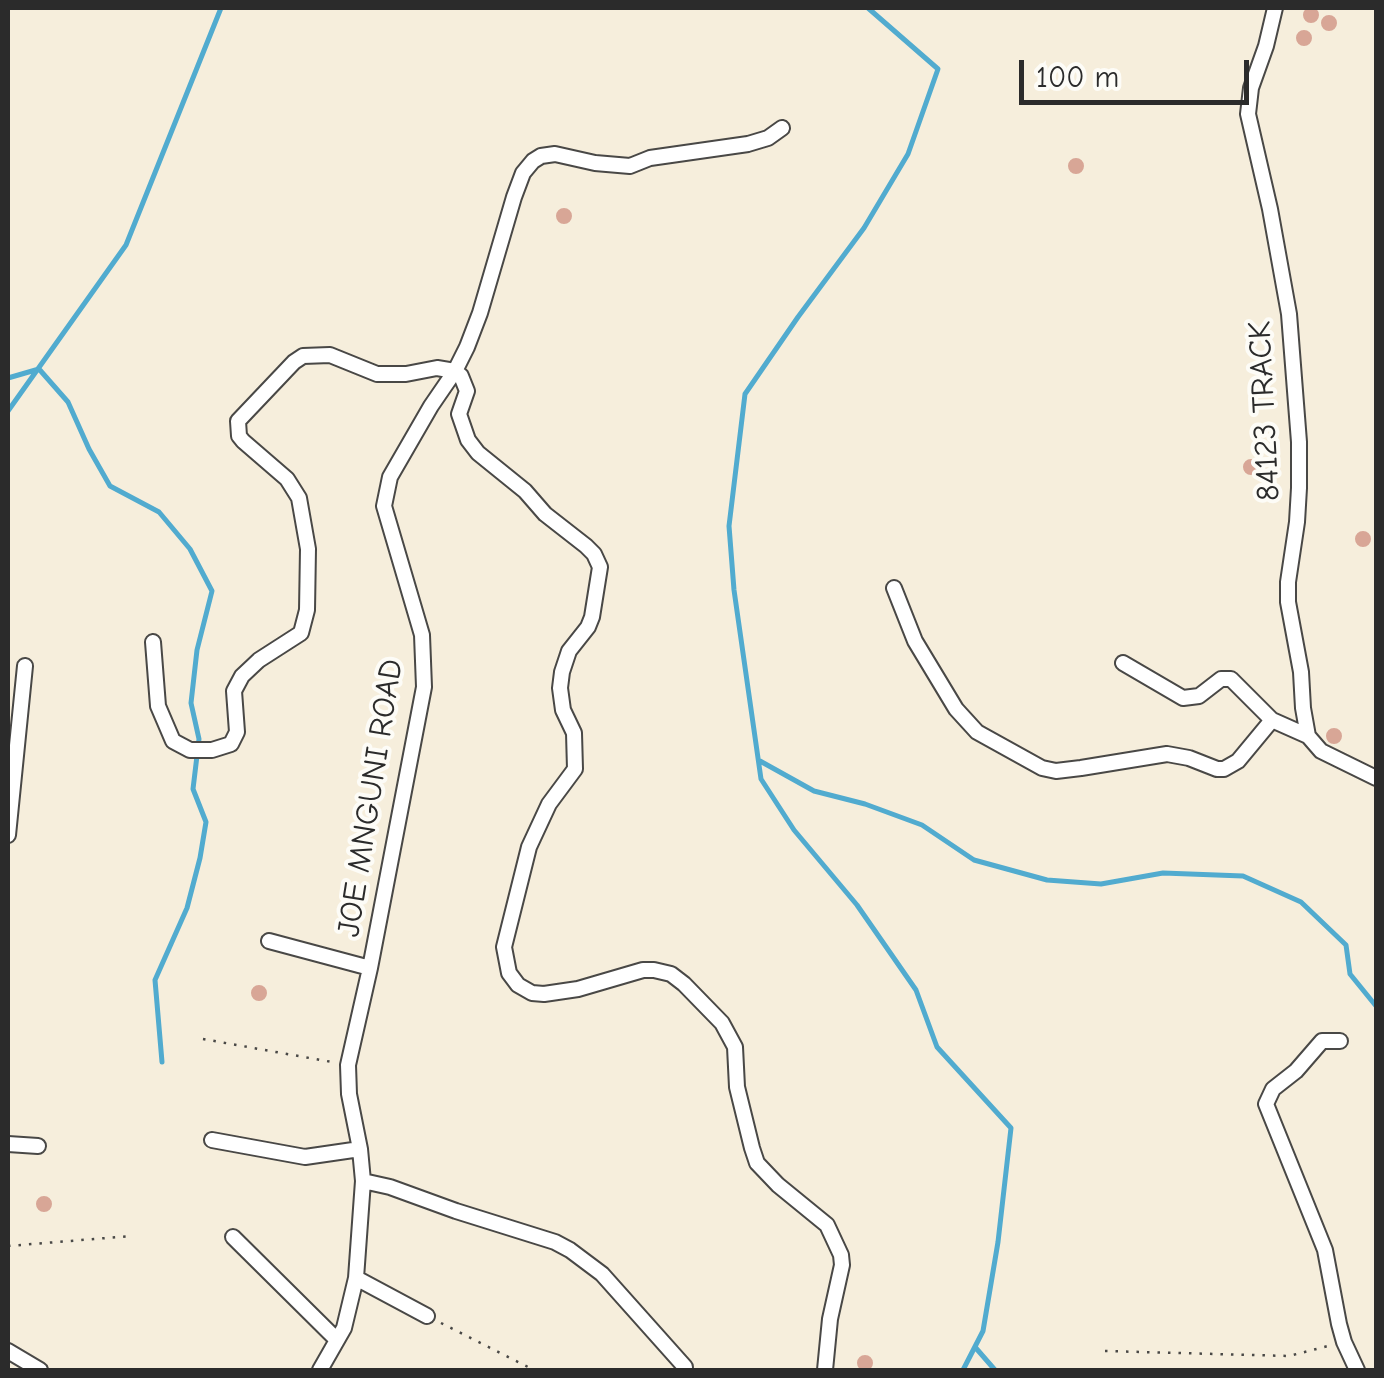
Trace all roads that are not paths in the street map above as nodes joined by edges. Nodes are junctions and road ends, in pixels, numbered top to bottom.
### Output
1 (1274, 8) edge
2 (782, 128) dead end
3 (455, 371) junction
4 (894, 588) dead end
5 (153, 642) dead end
6 (1123, 664) dead end
7 (26, 666) dead end
8 (1272, 720) junction
9 (1308, 736) junction
10 (1376, 778) edge
11 (8, 835) edge
12 (269, 941) dead end
13 (370, 968) junction
14 (1340, 1041) dead end
15 (212, 1140) dead end
16 (8, 1144) edge
17 (38, 1146) dead end
18 (360, 1149) junction
19 (364, 1181) junction
20 (233, 1237) dead end
21 (356, 1278) junction
22 (428, 1316) road end
23 (337, 1340) junction
24 (10, 1355) edge
25 (685, 1367) dead end
26 (40, 1370) edge
27 (320, 1370) edge
28 (825, 1370) edge
29 (1357, 1370) edge

1 - 9 street, 84123 TRACK
2 - 3 street, JOE MNGUNI ROAD
3 - 5 street
3 - 13 street, JOE MNGUNI ROAD
3 - 28 street
4 - 8 street
6 - 8 street
7 - 11 street
8 - 9 street
9 - 10 street
12 - 13 street
13 - 18 street, JOE MNGUNI ROAD
14 - 29 street
15 - 18 street
16 - 17 street
18 - 19 street, JOE MNGUNI ROAD
19 - 21 street, JOE MNGUNI ROAD
19 - 25 street
20 - 23 street
21 - 22 street
21 - 23 street, JOE MNGUNI ROAD
23 - 27 street, JOE MNGUNI ROAD
24 - 26 street

